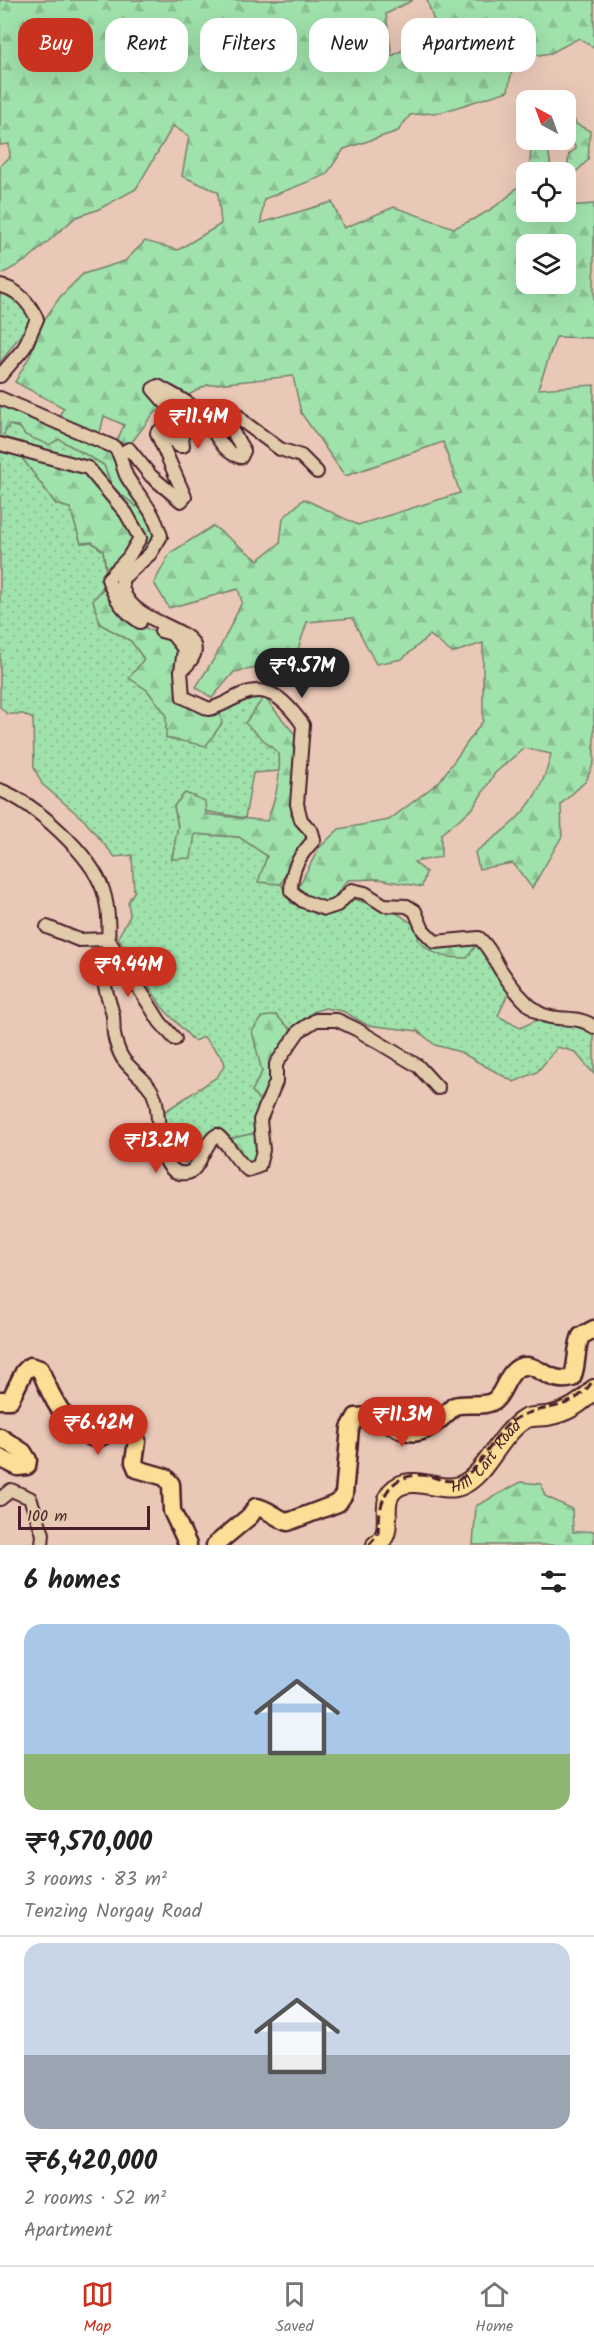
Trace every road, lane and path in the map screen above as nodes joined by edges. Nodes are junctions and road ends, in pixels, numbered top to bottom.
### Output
1 (0, 286) edge
2 (0, 376) edge
3 (0, 398) edge
4 (0, 444) edge
5 (120, 454) junction
6 (317, 471) dead end
7 (181, 671) junction
8 (0, 790) edge
9 (47, 927) dead end
10 (108, 939) junction
11 (594, 1027) edge
12 (175, 1039) dead end
13 (438, 1088) dead end
14 (594, 1329) edge
15 (594, 1389) edge
16 (0, 1400) edge
17 (0, 1437) edge
18 (0, 1458) edge
19 (0, 1499) edge
20 (42, 1545) edge
21 (188, 1545) edge
22 (215, 1545) edge
23 (376, 1545) edge

1 - 2 street
3 - 5 street
4 - 7 street
5 - 6 street
5 - 7 street
7 - 11 street
8 - 10 street
9 - 10 street
10 - 12 street
10 - 13 street
14 - 22 main road
15 - 23 highway, Hill Cart Road
16 - 21 main road
17 - 18 main road
19 - 20 street

